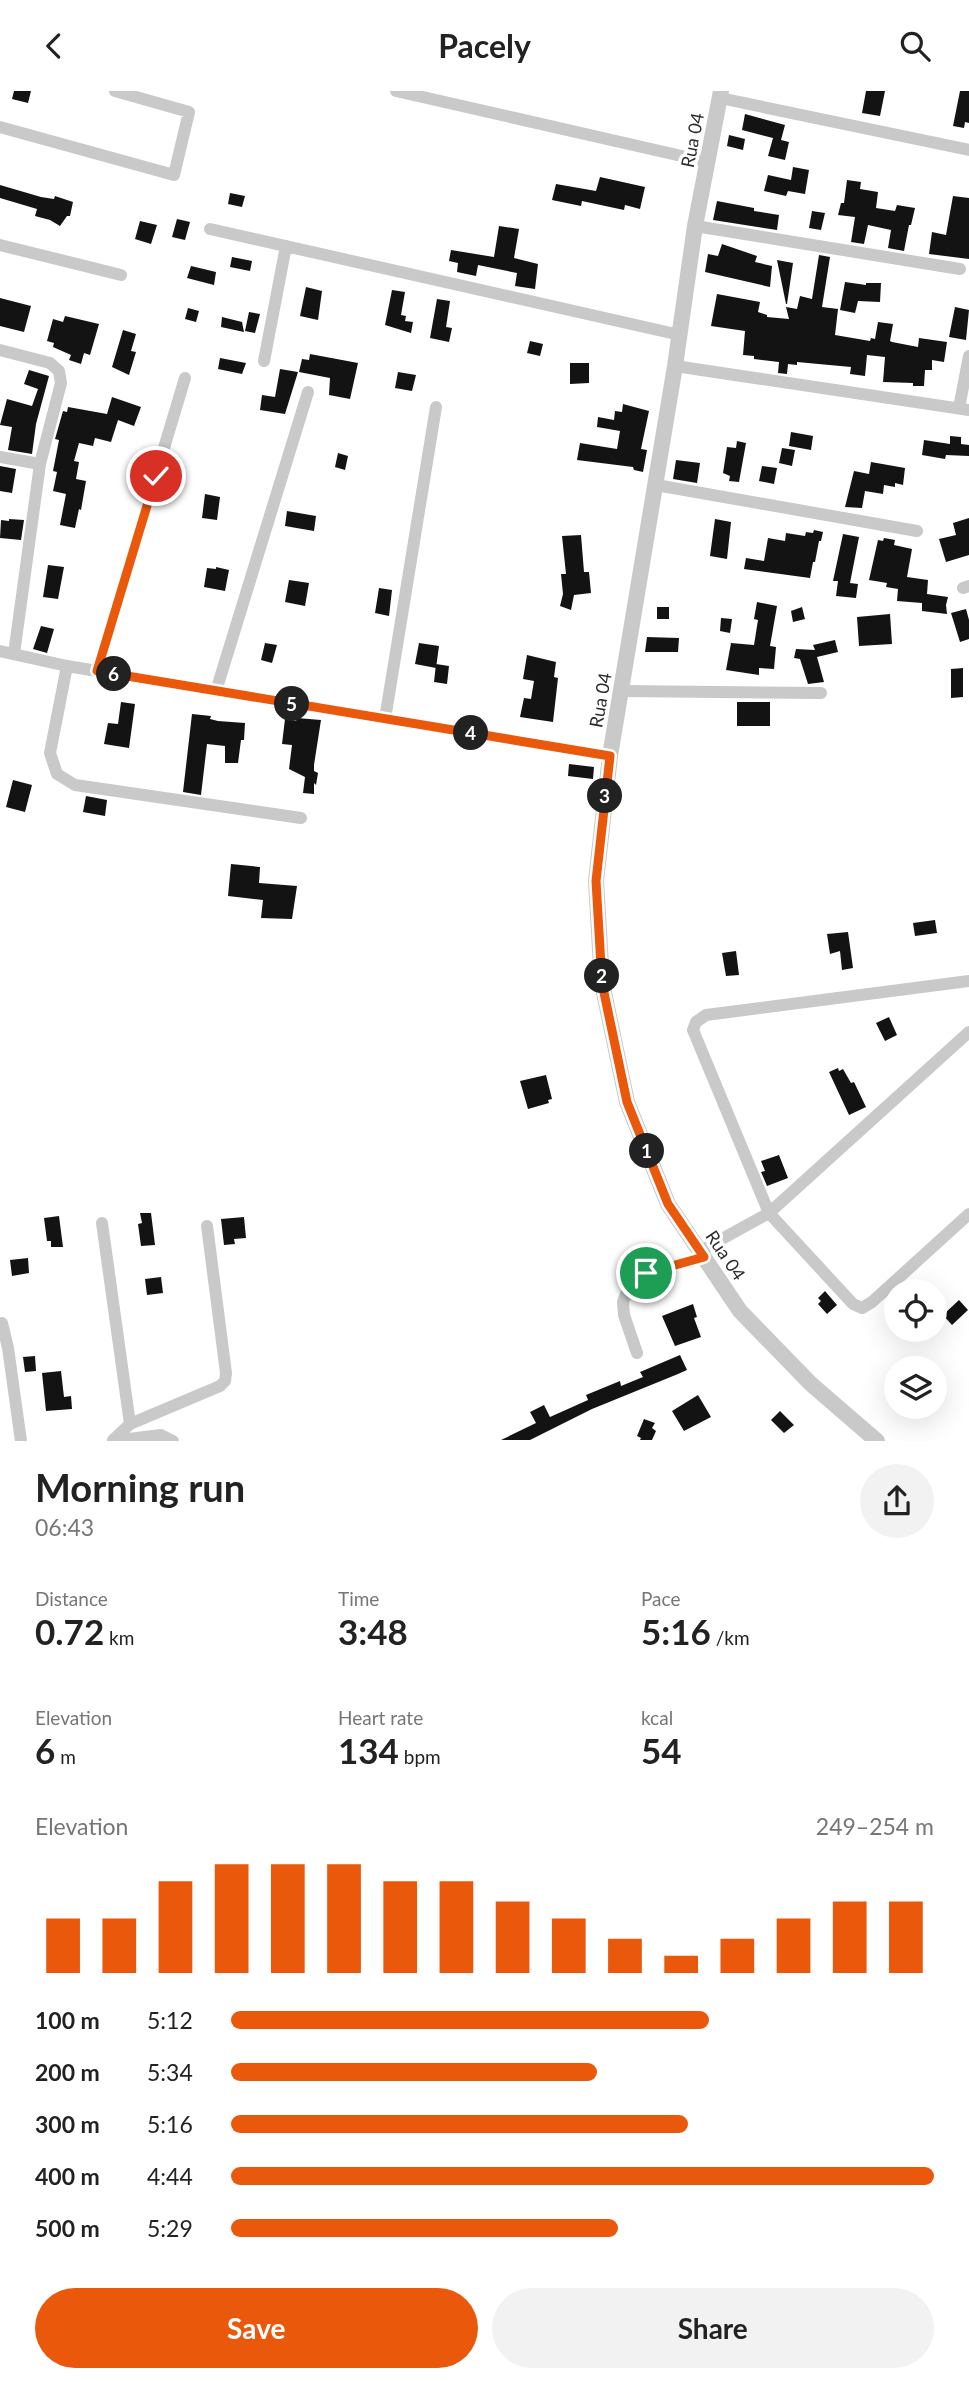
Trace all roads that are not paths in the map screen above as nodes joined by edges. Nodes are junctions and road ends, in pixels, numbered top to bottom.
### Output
1 (115, 91) edge
2 (396, 91) edge
3 (720, 95) edge
4 (0, 127) edge
5 (969, 150) edge
6 (708, 162) junction
7 (695, 226) junction
8 (210, 229) dead end
9 (0, 245) edge
10 (286, 246) junction
11 (960, 269) dead end
12 (121, 275) dead end
13 (680, 335) junction
14 (0, 350) edge
15 (969, 356) edge
16 (264, 361) dead end
17 (676, 366) junction
18 (185, 378) dead end
19 (308, 392) dead end
20 (436, 407) dead end
21 (964, 409) edge
22 (0, 457) edge
23 (40, 464) junction
24 (656, 485) junction
25 (917, 531) dead end
26 (0, 651) edge
27 (14, 654) junction
28 (67, 666) junction
29 (97, 671) junction
30 (216, 691) junction
31 (621, 691) junction
32 (821, 693) dead end
33 (385, 719) junction
34 (610, 756) junction
35 (301, 818) dead end
36 (969, 981) edge
37 (969, 1033) edge
38 (769, 1213) junction
39 (969, 1214) edge
40 (102, 1223) dead end
41 (207, 1226) dead end
42 (702, 1254) junction
43 (2, 1323) dead end
44 (637, 1353) dead end
45 (130, 1424) junction
46 (21, 1440) edge
47 (113, 1440) edge
48 (173, 1440) edge
49 (877, 1440) edge

1 - 4 street
2 - 6 street
3 - 5 street
3 - 6 street, Rua 04
6 - 7 street, Rua 04
7 - 11 street
7 - 13 street, Rua 04
8 - 10 street
9 - 12 street
10 - 13 street
10 - 16 street
13 - 17 street, Rua 04
14 - 23 street
15 - 21 street
17 - 21 street
17 - 24 street, Rua 04
18 - 29 street
19 - 30 street
20 - 33 street
22 - 23 street
23 - 27 street
24 - 25 street
24 - 31 street, Rua 04
26 - 27 street
27 - 28 street
28 - 29 street
28 - 35 street
29 - 30 street
30 - 33 street
31 - 32 street
31 - 34 street, Rua 04
33 - 34 street
34 - 42 street, Rua 04
36 - 38 street
37 - 38 street
38 - 39 street
38 - 42 street
40 - 45 street
41 - 45 street
42 - 44 street
42 - 49 street, Rua 04
43 - 46 street
45 - 47 street
47 - 48 street

